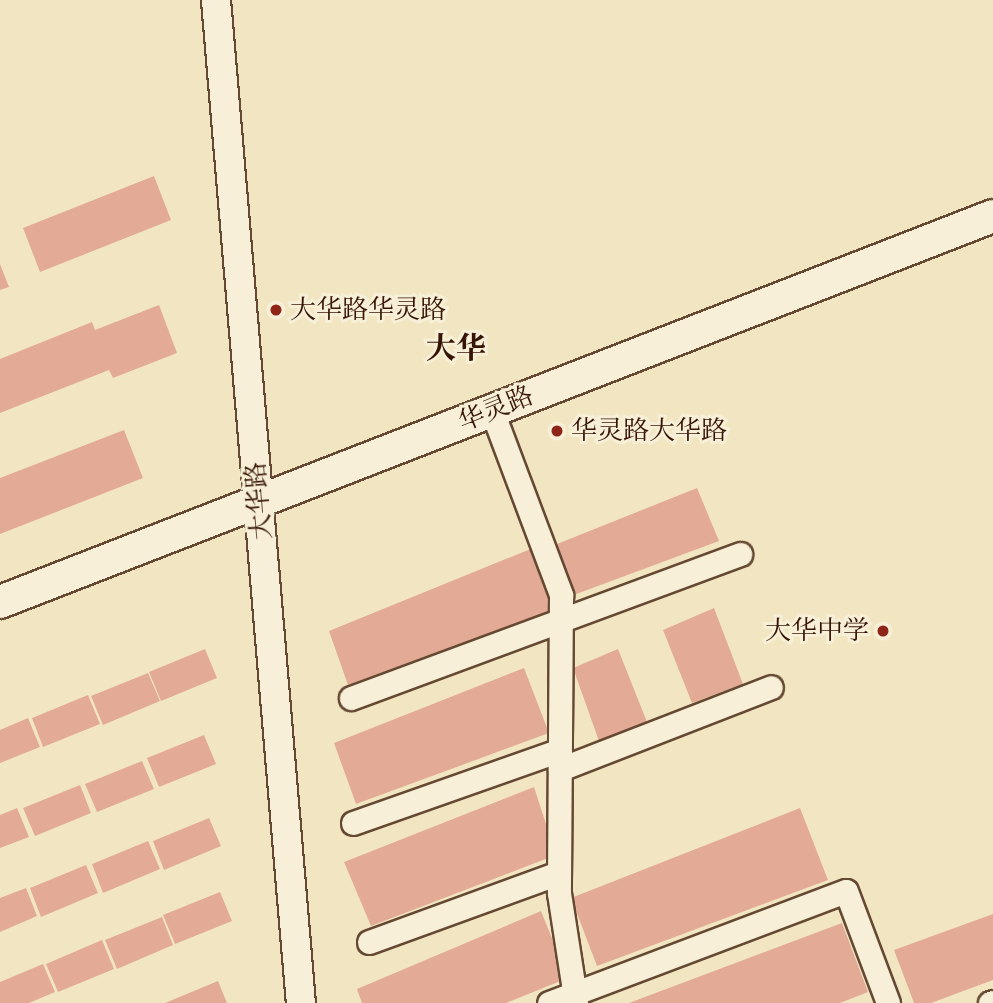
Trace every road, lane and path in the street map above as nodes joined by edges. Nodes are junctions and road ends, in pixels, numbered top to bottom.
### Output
1 (216, 0) edge
2 (993, 216) edge
3 (492, 411) junction
4 (258, 501) junction
5 (740, 554) dead end
6 (0, 602) edge
7 (561, 622) junction
8 (771, 687) dead end
9 (351, 698) dead end
10 (560, 759) junction
11 (353, 823) dead end
12 (559, 873) junction
13 (369, 942) dead end
14 (575, 998) edge
15 (301, 1003) edge
16 (549, 1003) edge
17 (888, 1003) edge

1 - 4 street, 大华路
2 - 3 main road, 华灵路
3 - 4 main road, 华灵路
3 - 7 street
4 - 6 main road, 华灵路
4 - 15 street, 大华路
5 - 7 street
7 - 9 street
7 - 10 street
8 - 10 street
10 - 11 street
10 - 12 street
12 - 13 street
12 - 14 street
14 - 16 street
14 - 17 street

